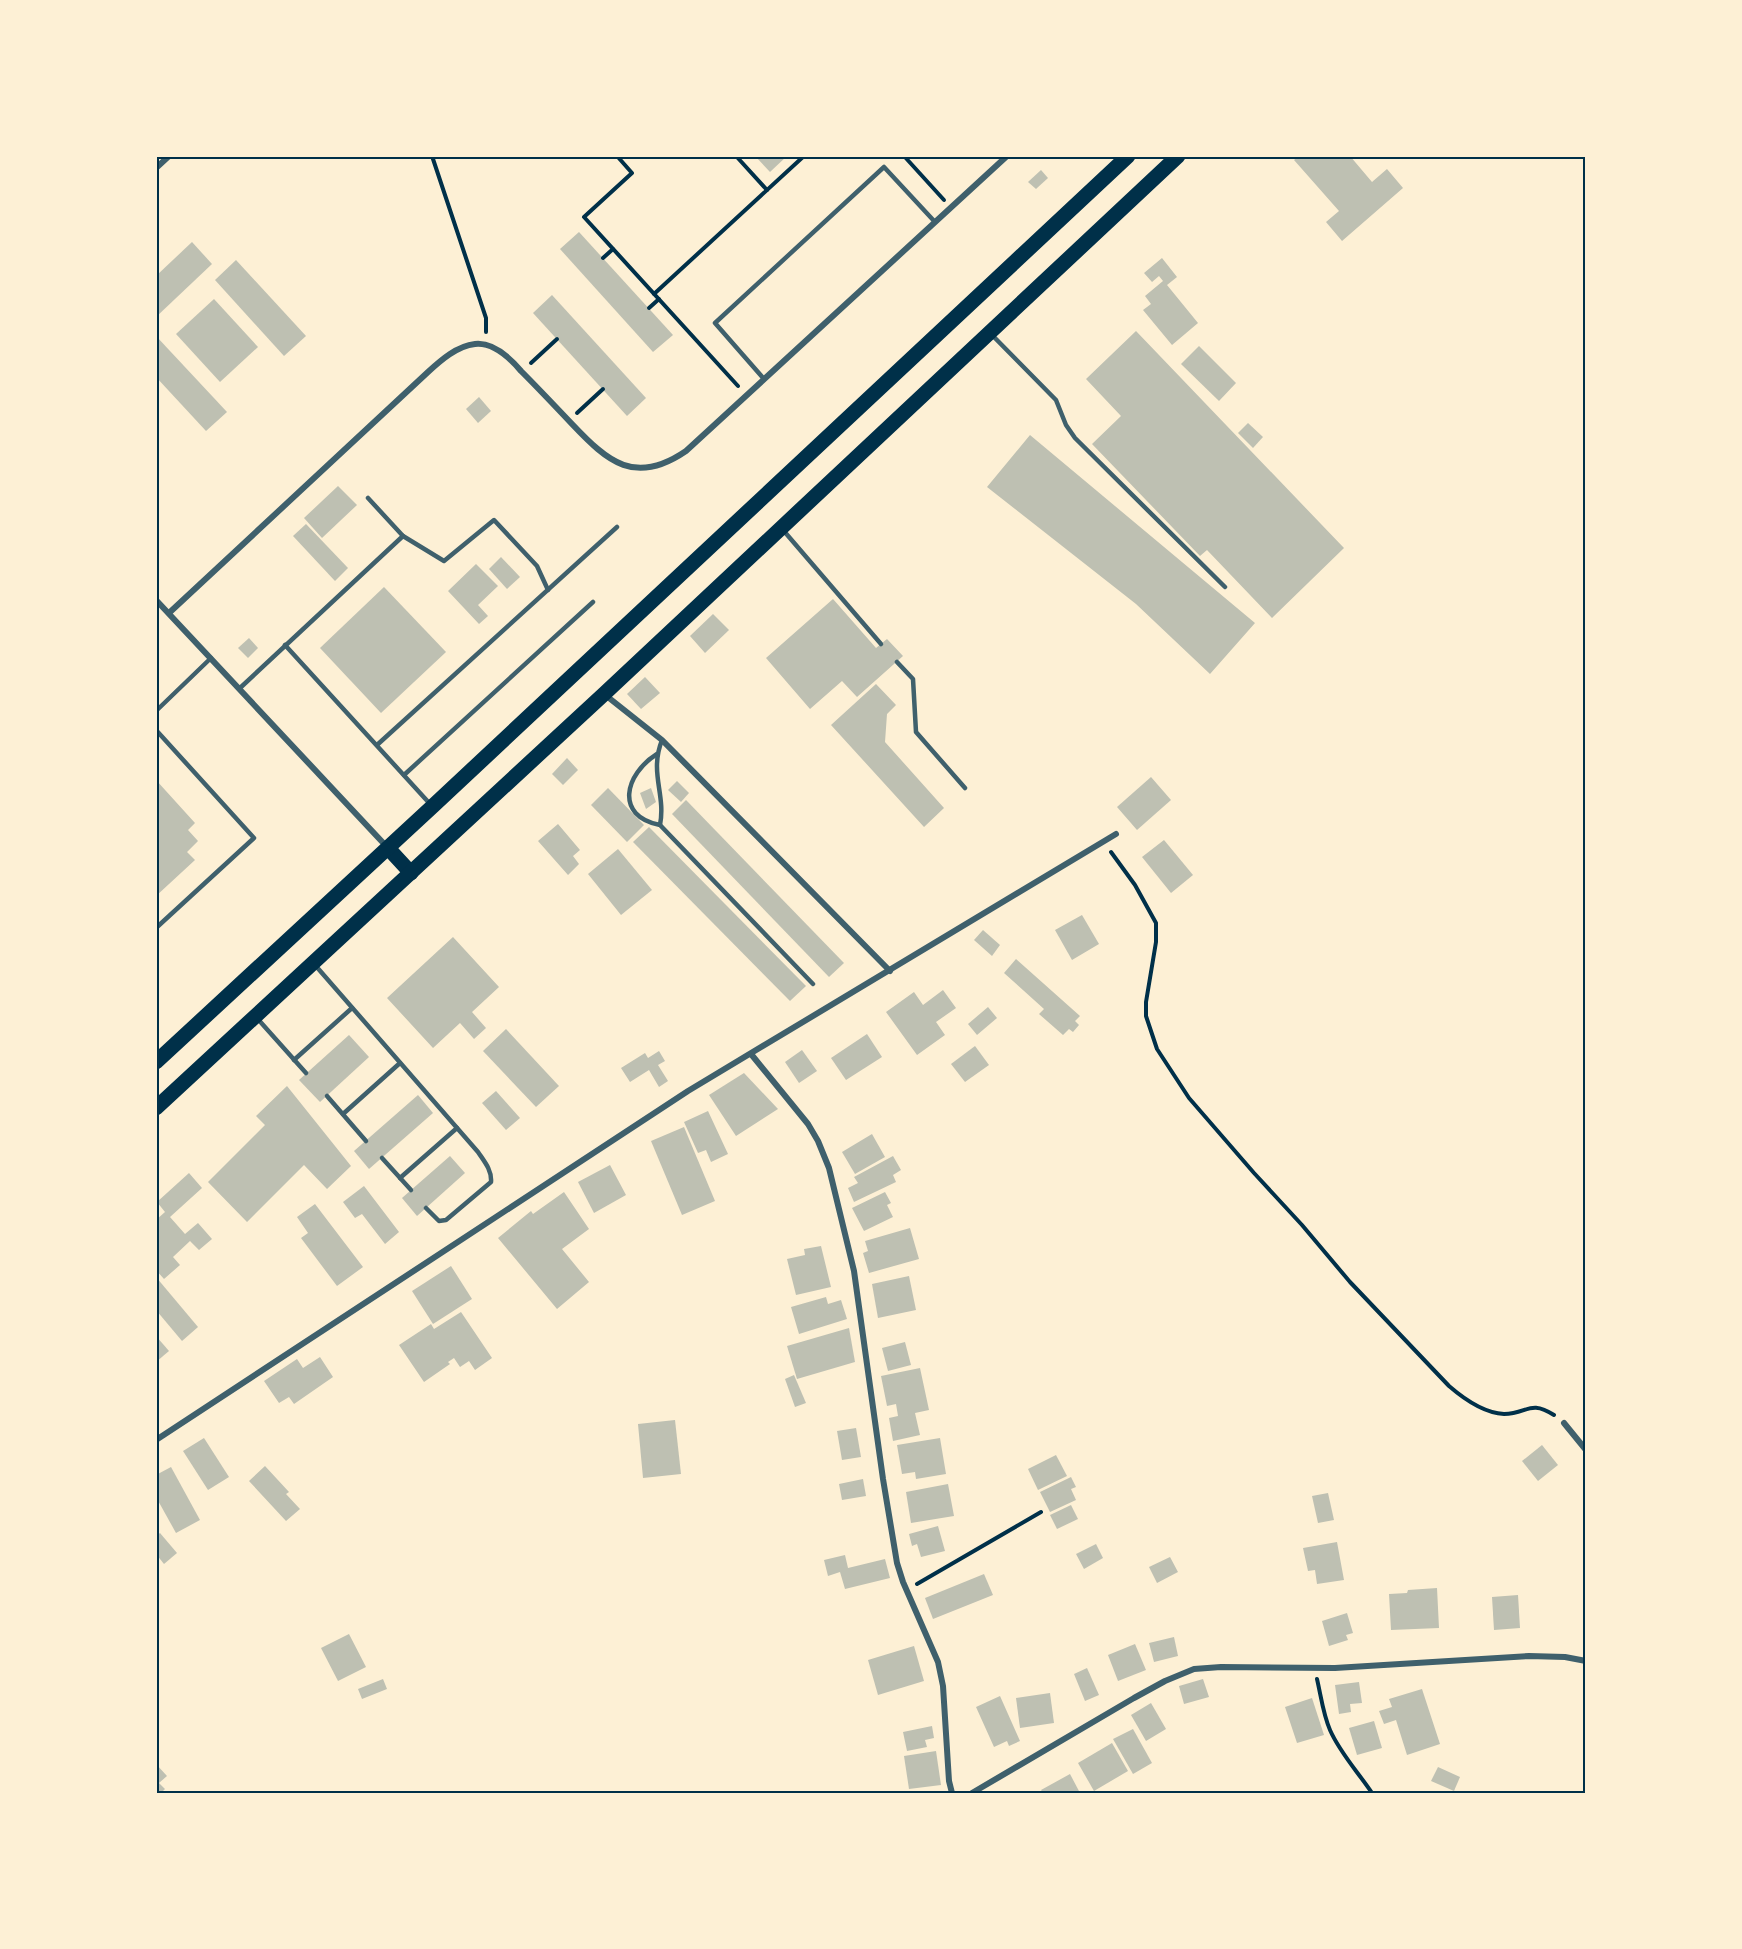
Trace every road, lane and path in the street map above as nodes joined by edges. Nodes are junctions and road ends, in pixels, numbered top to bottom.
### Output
1 (169, 156) edge
2 (432, 156) edge
3 (617, 156) edge
4 (736, 156) edge
5 (804, 156) edge
6 (904, 156) edge
7 (1006, 156) edge
8 (1128, 156) edge
9 (1178, 156) edge
10 (156, 168) edge
11 (767, 190) junction
12 (951, 207) junction
13 (935, 222) junction
14 (613, 249) junction
15 (603, 258) dead end
16 (654, 294) junction
17 (659, 299) junction
18 (649, 308) dead end
19 (990, 333) junction
20 (557, 339) dead end
21 (487, 345) junction
22 (522, 371) junction
23 (764, 379) junction
24 (603, 389) dead end
25 (746, 395) junction
26 (569, 421) junction
27 (368, 498) dead end
28 (617, 527) dead end
29 (781, 528) junction
30 (403, 536) junction
31 (1225, 587) dead end
32 (548, 590) junction
33 (156, 600) edge
34 (593, 602) dead end
35 (169, 613) junction
36 (881, 644) dead end
37 (285, 645) junction
38 (211, 658) junction
39 (897, 662) dead end
40 (240, 688) junction
41 (604, 694) junction
42 (156, 711) edge
43 (156, 730) edge
44 (662, 740) junction
45 (377, 745) junction
46 (657, 754) junction
47 (404, 775) junction
48 (965, 788) dead end
49 (433, 806) junction
50 (660, 825) junction
51 (1116, 834) dead end
52 (1103, 842) junction
53 (388, 848) junction
54 (411, 873) junction
55 (156, 928) edge
56 (313, 963) junction
57 (890, 971) junction
58 (813, 984) dead end
59 (352, 1008) junction
60 (256, 1016) junction
61 (751, 1054) junction
62 (294, 1060) junction
63 (156, 1062) edge
64 (400, 1063) junction
65 (306, 1073) dead end
66 (327, 1096) dead end
67 (156, 1108) edge
68 (343, 1114) junction
69 (457, 1128) junction
70 (366, 1141) dead end
71 (382, 1158) dead end
72 (400, 1178) junction
73 (411, 1190) dead end
74 (426, 1208) dead end
75 (1564, 1424) joint
76 (156, 1440) edge
77 (1586, 1450) edge
78 (1041, 1512) dead end
79 (907, 1590) junction
80 (1586, 1661) edge
81 (1315, 1668) junction
82 (952, 1793) edge
83 (972, 1793) edge
84 (1372, 1793) edge

1 - 10 street
2 - 21 path
3 - 14 path
4 - 11 path
5 - 11 path
6 - 12 path
7 - 12 street
8 - 49 main road
9 - 19 main road
11 - 16 path
12 - 13 street
13 - 23 street
13 - 23 lane
14 - 15 path
14 - 16 path
16 - 17 path
17 - 18 path
17 - 25 path
19 - 29 main road
19 - 31 lane
20 - 22 path
21 - 22 street
21 - 35 street
22 - 26 street
23 - 25 street
24 - 26 path
25 - 26 street
27 - 30 lane
28 - 32 lane
29 - 36 lane
29 - 41 main road
30 - 32 lane
30 - 37 lane
32 - 45 lane
33 - 35 street
34 - 47 lane
35 - 38 street
37 - 40 lane
37 - 45 lane
38 - 40 street
38 - 42 lane
39 - 48 lane
40 - 53 street
41 - 44 street
41 - 54 main road
43 - 55 lane
44 - 46 lane
44 - 57 street
45 - 47 lane
46 - 50 lane
46 - 50 lane
47 - 49 lane
49 - 53 main road
50 - 58 lane
51 - 52 street
52 - 57 street
52 - 75 path
53 - 54 main road
53 - 63 main road
54 - 56 main road
56 - 59 lane
56 - 60 main road
57 - 61 street
59 - 62 lane
59 - 64 lane
60 - 62 lane
60 - 67 main road
61 - 76 street
61 - 79 street
62 - 65 lane
64 - 68 lane
64 - 69 lane
66 - 68 lane
68 - 70 lane
69 - 72 lane
69 - 74 lane
71 - 72 lane
72 - 73 lane
75 - 77 street
78 - 79 path
79 - 82 street
80 - 81 street
81 - 83 street
81 - 84 path

